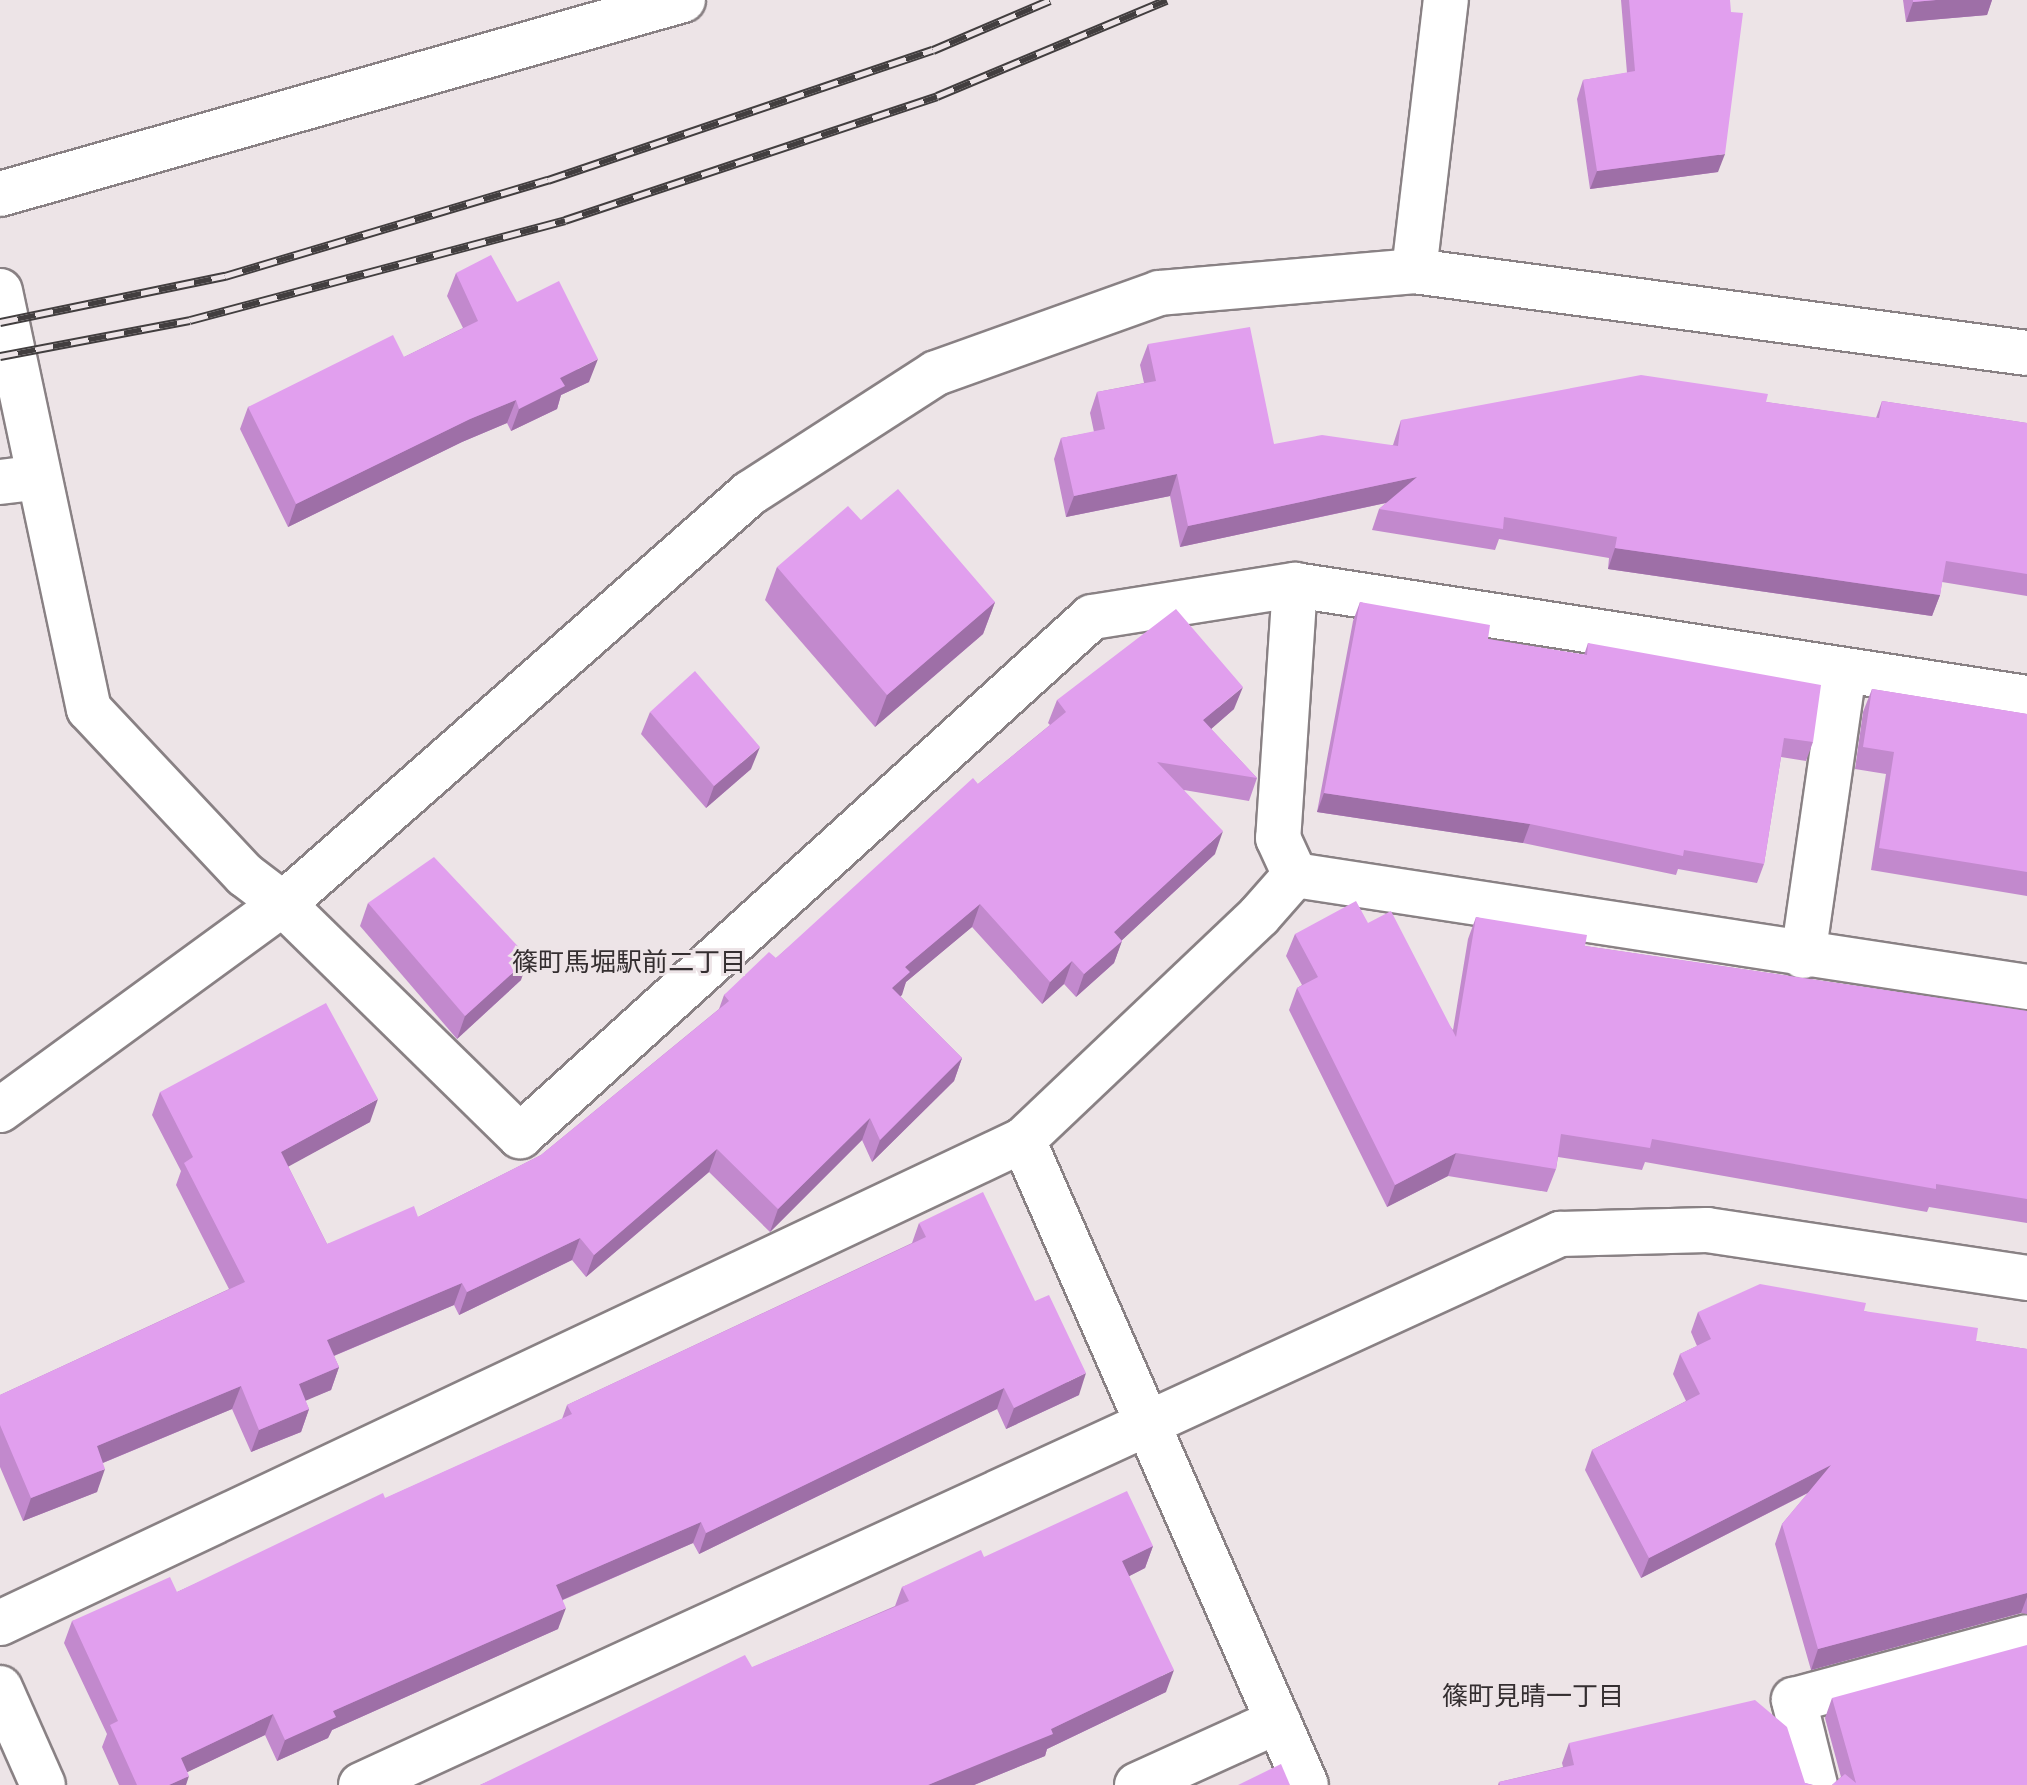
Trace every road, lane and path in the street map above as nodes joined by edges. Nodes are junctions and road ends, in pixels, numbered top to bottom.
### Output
1 (683, 0) edge
2 (1446, 0) edge
3 (0, 194) edge
4 (1414, 271) junction
5 (0, 291) edge
6 (2027, 353) edge
7 (19, 480) edge
8 (1295, 585) junction
9 (1844, 671) junction
10 (2027, 698) edge
11 (1295, 875) junction
12 (283, 904) junction
13 (1803, 956) junction
14 (2027, 987) edge
15 (0, 1110) edge
16 (1023, 1140) junction
17 (2027, 1278) edge
18 (1147, 1422) junction
19 (0, 1623) edge
20 (2027, 1637) edge
21 (0, 1688) edge
22 (1278, 1721) junction
23 (43, 1785) edge
24 (361, 1785) edge
25 (1137, 1785) edge
26 (1306, 1785) edge
27 (1815, 1785) edge

1 - 3 street
2 - 4 street
4 - 6 street
4 - 12 street
5 - 7 street
7 - 12 street
8 - 9 street
8 - 11 street
8 - 12 street
9 - 10 street
9 - 13 street
11 - 13 street
11 - 16 street
12 - 15 street
13 - 14 street
16 - 18 street
16 - 19 street
17 - 18 street
18 - 22 street
18 - 24 street
20 - 27 street
21 - 23 street
22 - 25 street
22 - 26 street

